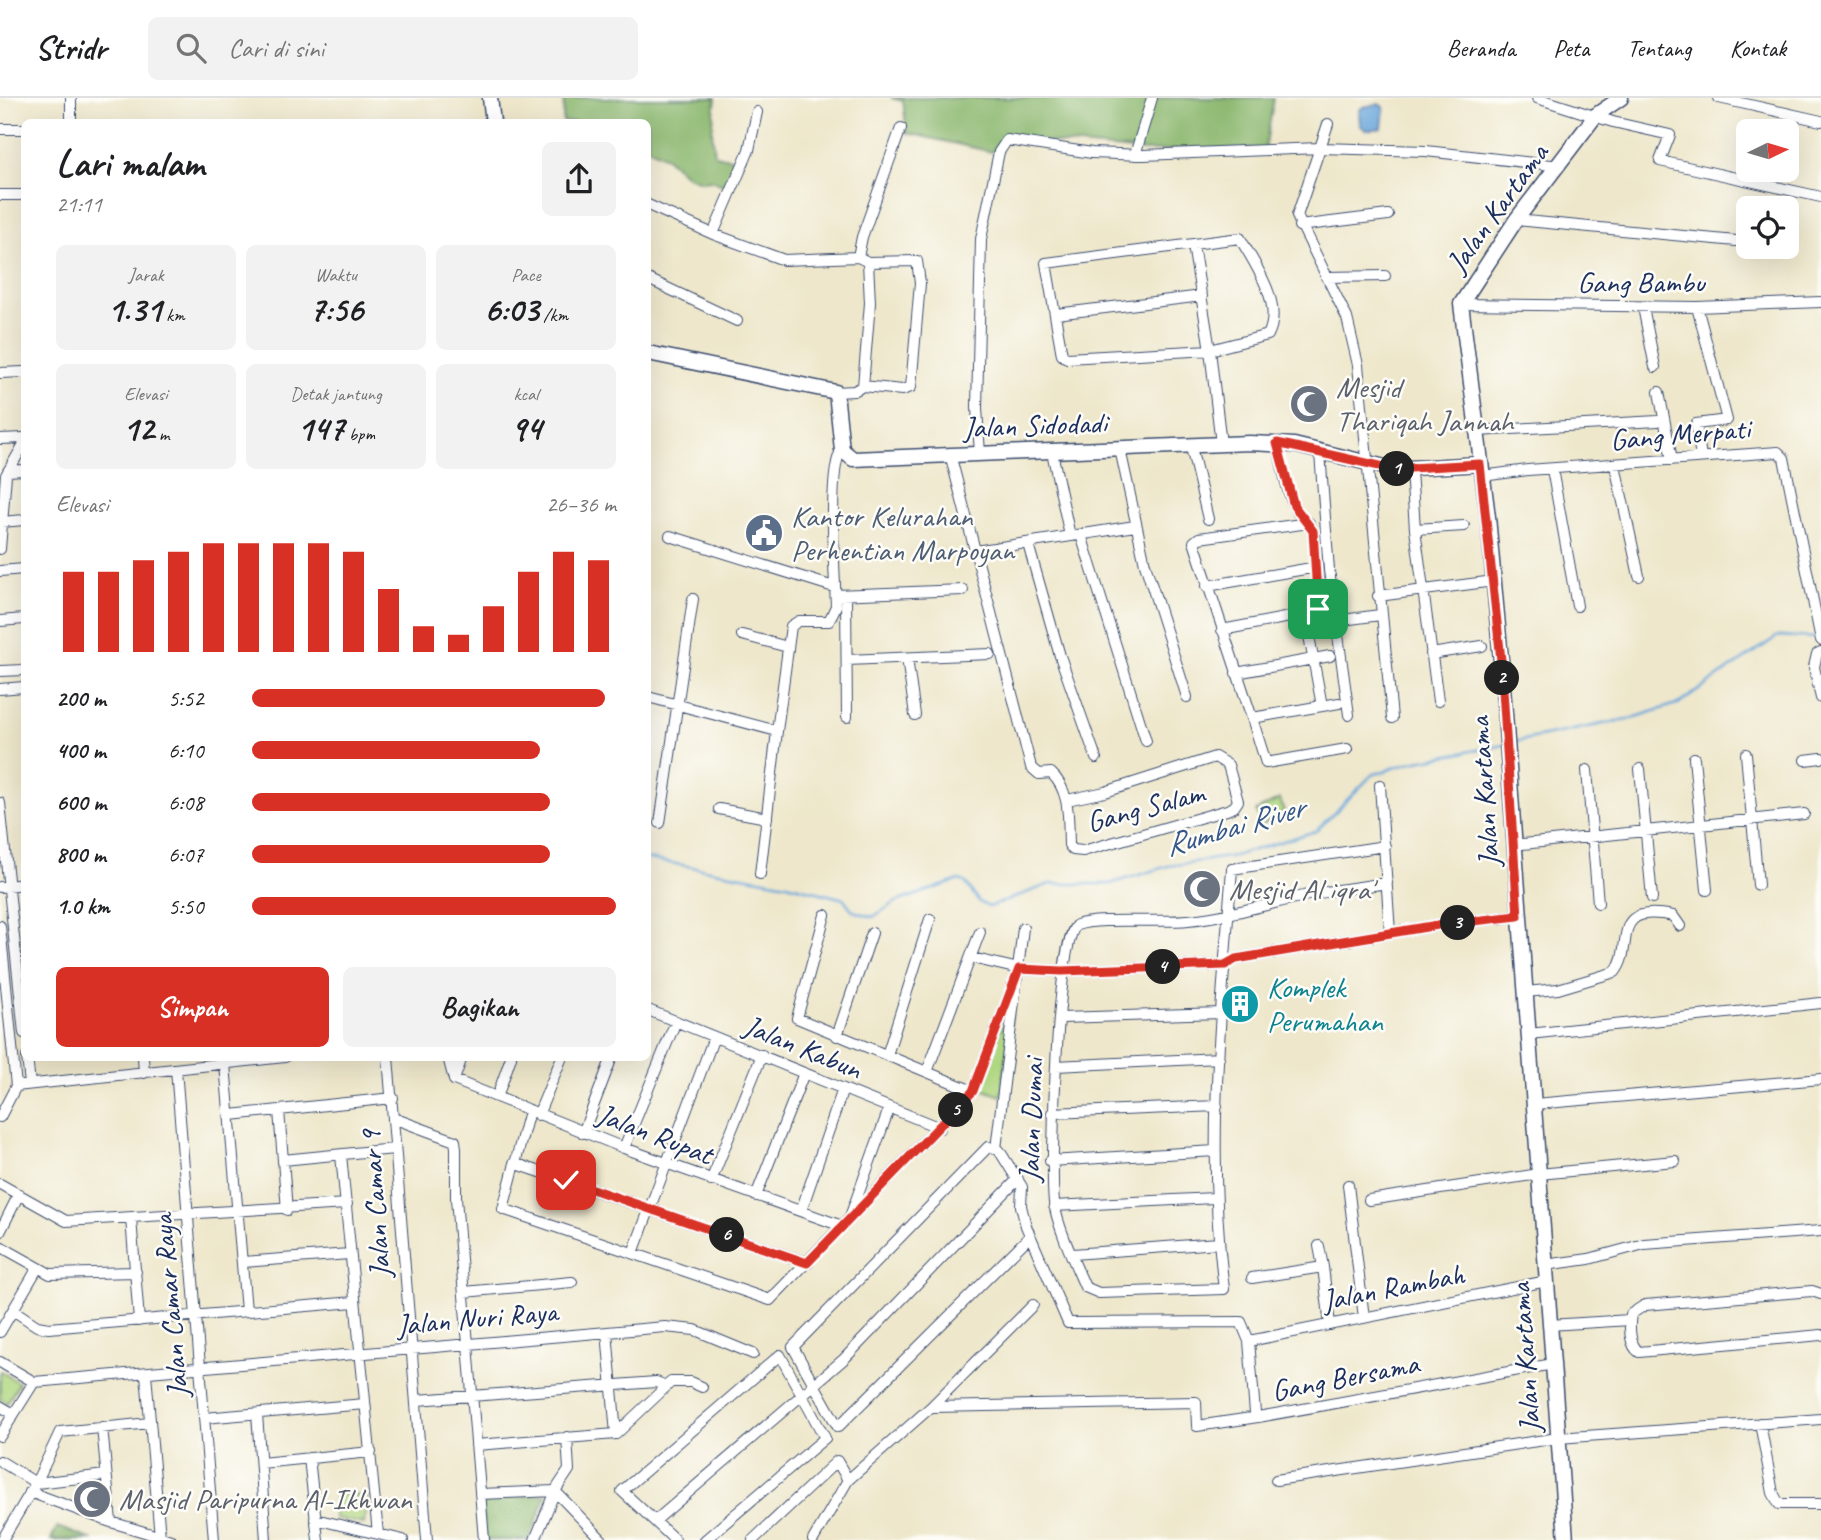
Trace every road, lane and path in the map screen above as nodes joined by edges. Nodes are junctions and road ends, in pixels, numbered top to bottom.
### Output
1 (71, 98) edge
2 (490, 98) edge
3 (1152, 98) edge
4 (1537, 98) edge
5 (1621, 98) edge
6 (1719, 98) edge
7 (757, 112) dead end
8 (1596, 115) junction
9 (71, 119) edge
10 (493, 119) edge
11 (1821, 121) edge
12 (1328, 124) dead end
13 (901, 128) dead end
14 (0, 129) edge
15 (21, 129) edge
16 (1320, 148) junction
17 (1135, 155) junction
18 (1560, 166) junction
19 (0, 195) edge
20 (21, 195) edge
21 (1821, 197) edge
22 (651, 206) edge
23 (1388, 215) dead end
24 (1516, 220) junction
25 (1299, 226) junction
26 (713, 234) junction
27 (1736, 241) dead end
28 (1193, 245) junction
29 (863, 259) junction
30 (1326, 276) junction
31 (1385, 276) dead end
32 (651, 280) edge
33 (1202, 296) junction
34 (1821, 302) edge
35 (1461, 304) junction
36 (1643, 307) junction
37 (1698, 307) junction
38 (1056, 314) junction
39 (737, 321) dead end
40 (1210, 350) junction
41 (651, 354) edge
42 (1655, 367) dead end
43 (21, 372) edge
44 (0, 373) edge
45 (863, 386) junction
46 (836, 392) junction
47 (1660, 392) dead end
48 (1658, 421) dead end
49 (1478, 431) junction
50 (21, 438) edge
51 (0, 439) edge
52 (1277, 443) junction
53 (1221, 444) junction
54 (1191, 447) junction
55 (21, 449) edge
56 (1120, 449) junction
57 (842, 450) junction
58 (1052, 452) junction
59 (1320, 453) junction
60 (950, 454) junction
61 (980, 454) junction
62 (1702, 457) junction
63 (1672, 460) junction
64 (1365, 463) junction
65 (1615, 465) junction
66 (1552, 469) junction
67 (21, 470) edge
68 (1411, 470) junction
69 (1481, 470) junction
70 (8, 471) junction
71 (1208, 519) dead end
72 (21, 520) edge
73 (2, 522) junction
74 (1308, 523) junction
75 (1135, 526) junction
76 (1464, 526) dead end
77 (1415, 529) junction
78 (670, 536) dead end
79 (1076, 536) junction
80 (1028, 544) junction
81 (0, 549) edge
82 (975, 551) junction
83 (1317, 567) junction
84 (21, 569) edge
85 (0, 571) edge
86 (1639, 576) dead end
87 (1494, 581) junction
88 (1207, 586) junction
89 (963, 590) dead end
90 (1424, 591) junction
91 (838, 592) junction
92 (1378, 596) junction
93 (693, 599) dead end
94 (1577, 607) dead end
95 (1305, 614) junction
96 (1380, 615) junction
97 (21, 619) edge
98 (0, 621) edge
99 (1335, 621) junction
100 (1222, 630) junction
101 (742, 635) dead end
102 (1821, 637) edge
103 (1482, 646) dead end
104 (788, 647) junction
105 (1821, 652) edge
106 (990, 654) dead end
107 (1432, 654) junction
108 (1330, 656) dead end
109 (906, 658) junction
110 (1313, 659) junction
111 (847, 660) junction
112 (0, 670) edge
113 (21, 670) edge
114 (1236, 673) junction
115 (21, 687) edge
116 (0, 689) edge
117 (1187, 697) dead end
118 (651, 698) edge
119 (1821, 698) edge
120 (1438, 701) dead end
121 (1339, 703) dead end
122 (678, 706) junction
123 (1322, 706) junction
124 (915, 715) dead end
125 (1349, 715) dead end
126 (848, 718) dead end
127 (1252, 718) junction
128 (1392, 718) dead end
129 (777, 731) junction
130 (1146, 741) dead end
131 (1347, 749) dead end
132 (1746, 754) dead end
133 (1096, 758) dead end
134 (1694, 758) dead end
135 (1821, 758) edge
136 (1805, 760) dead end
137 (1640, 769) dead end
138 (1587, 770) dead end
139 (1380, 785) dead end
140 (1067, 800) junction
141 (0, 803) edge
142 (719, 809) dead end
143 (1804, 814) dead end
144 (767, 818) junction
145 (1752, 819) junction
146 (660, 823) dead end
147 (1701, 825) junction
148 (1646, 831) junction
149 (1592, 837) junction
150 (1514, 845) junction
151 (1385, 846) junction
152 (760, 874) dead end
153 (1387, 883) junction
154 (1758, 885) dead end
155 (5, 886) edge
156 (1707, 891) dead end
157 (1652, 898) dead end
158 (1598, 903) dead end
159 (825, 915) dead end
160 (1228, 915) junction
161 (1518, 916) junction
162 (930, 919) dead end
163 (0, 926) edge
164 (1680, 926) dead end
165 (1023, 928) dead end
166 (980, 932) dead end
167 (872, 933) dead end
168 (1390, 933) junction
169 (972, 958) junction
170 (1225, 965) junction
171 (1019, 969) junction
172 (1062, 971) junction
173 (1525, 992) junction
174 (1821, 1003) edge
175 (21, 1004) edge
176 (651, 1011) edge
177 (1221, 1013) junction
178 (1061, 1018) junction
179 (676, 1021) junction
180 (1529, 1034) junction
181 (837, 1036) junction
182 (715, 1037) junction
183 (762, 1055) junction
184 (887, 1055) junction
185 (1219, 1058) junction
186 (27, 1061) edge
187 (143, 1061) edge
188 (249, 1061) edge
189 (388, 1061) edge
190 (449, 1061) edge
191 (461, 1061) edge
192 (510, 1061) edge
193 (560, 1061) edge
194 (610, 1061) edge
195 (225, 1064) junction
196 (1056, 1066) junction
197 (176, 1069) junction
198 (928, 1072) junction
199 (144, 1073) junction
200 (804, 1073) junction
201 (1821, 1079) edge
202 (454, 1080) junction
203 (30, 1084) junction
204 (16, 1086) junction
205 (843, 1089) junction
206 (973, 1091) junction
207 (496, 1097) junction
208 (393, 1098) junction
209 (1535, 1104) junction
210 (1217, 1106) junction
211 (889, 1109) junction
212 (279, 1111) junction
213 (534, 1113) junction
214 (1052, 1113) junction
215 (231, 1115) junction
216 (0, 1117) edge
217 (393, 1118) junction
218 (940, 1128) junction
219 (583, 1133) junction
220 (394, 1149) junction
221 (624, 1149) junction
222 (996, 1149) junction
223 (1215, 1151) junction
224 (341, 1155) junction
225 (283, 1160) junction
226 (1050, 1161) junction
227 (1675, 1161) dead end
228 (514, 1163) junction
229 (669, 1164) junction
230 (1539, 1174) junction
231 (1018, 1179) junction
232 (711, 1181) junction
233 (0, 1184) edge
234 (1348, 1185) dead end
235 (19, 1194) junction
236 (756, 1196) junction
237 (1214, 1198) junction
238 (1369, 1200) dead end
239 (347, 1204) junction
240 (1054, 1206) junction
241 (652, 1209) junction
242 (287, 1210) junction
243 (802, 1211) junction
244 (238, 1213) junction
245 (187, 1214) junction
246 (131, 1218) junction
247 (846, 1222) junction
248 (1821, 1231) edge
249 (0, 1232) edge
250 (1030, 1236) junction
251 (1218, 1243) junction
252 (0, 1246) edge
253 (1319, 1246) dead end
254 (633, 1253) junction
255 (349, 1254) junction
256 (1073, 1254) junction
257 (243, 1262) junction
258 (807, 1263) junction
259 (1545, 1265) junction
260 (1323, 1267) junction
261 (37, 1269) junction
262 (136, 1272) junction
263 (1252, 1278) dead end
264 (1547, 1281) junction
265 (572, 1282) dead end
266 (464, 1292) junction
267 (1821, 1294) edge
268 (354, 1302) junction
269 (1033, 1305) dead end
270 (13, 1310) junction
271 (246, 1311) junction
272 (194, 1317) junction
273 (1364, 1318) junction
274 (1630, 1320) junction
275 (139, 1321) junction
276 (1330, 1325) junction
277 (1549, 1325) junction
278 (0, 1332) edge
279 (607, 1332) junction
280 (1821, 1335) edge
281 (1249, 1341) junction
282 (466, 1344) junction
283 (412, 1347) junction
284 (753, 1353) dead end
285 (360, 1354) junction
286 (0, 1362) edge
287 (1553, 1364) junction
288 (200, 1368) junction
289 (146, 1374) junction
290 (34, 1382) junction
291 (612, 1384) junction
292 (666, 1386) junction
293 (702, 1387) dead end
294 (808, 1392) junction
295 (471, 1395) junction
296 (417, 1400) junction
297 (365, 1404) junction
298 (0, 1406) edge
299 (931, 1407) junction
300 (12, 1413) junction
301 (257, 1414) junction
302 (1258, 1417) junction
303 (204, 1418) junction
304 (1821, 1419) edge
305 (149, 1423) junction
306 (1760, 1423) junction
307 (102, 1427) junction
308 (616, 1434) junction
309 (0, 1436) edge
310 (567, 1437) junction
311 (1558, 1438) junction
312 (476, 1445) junction
313 (371, 1452) junction
314 (309, 1458) junction
315 (0, 1461) edge
316 (261, 1462) junction
317 (107, 1475) junction
318 (848, 1480) junction
319 (1276, 1480) dead end
320 (33, 1487) junction
321 (555, 1491) junction
322 (480, 1494) junction
323 (1821, 1504) edge
324 (315, 1519) junction
325 (655, 1521) junction
326 (111, 1522) junction
327 (590, 1527) junction
328 (377, 1534) junction
329 (166, 1538) edge
330 (2, 1540) edge
331 (214, 1540) edge
332 (266, 1540) edge
333 (318, 1540) edge
334 (403, 1540) edge
335 (427, 1540) edge
336 (484, 1540) edge
337 (535, 1540) edge
338 (585, 1540) edge
339 (602, 1540) edge
340 (675, 1540) edge
341 (705, 1540) edge
342 (753, 1540) edge
343 (813, 1540) edge
344 (1566, 1540) edge

1 - 9 street
2 - 10 main road
3 - 17 street
4 - 8 street
5 - 8 main road, Jalan Kartama
6 - 11 street
7 - 26 street
8 - 18 main road, Jalan Kartama
8 - 21 street
12 - 16 street
13 - 29 street
14 - 15 street
16 - 17 street
16 - 18 street
16 - 25 street
17 - 61 street
18 - 24 main road, Jalan Kartama
19 - 20 street
22 - 26 street
23 - 25 street
24 - 27 street
24 - 35 main road, Jalan Kartama
25 - 30 street
26 - 29 street
28 - 33 street
28 - 38 street
28 - 40 street
29 - 45 street
29 - 45 street
30 - 31 street
30 - 64 street
32 - 39 street
33 - 38 street
33 - 40 street
34 - 37 street, Gang Bambu
35 - 36 street, Gang Bambu
35 - 49 main road, Jalan Kartama
36 - 37 street, Gang Bambu
36 - 42 street
37 - 62 street
38 - 40 street
40 - 53 street
41 - 46 main road
43 - 44 street
45 - 46 street
46 - 57 main road
47 - 63 street
48 - 49 street
49 - 69 main road, Jalan Kartama
50 - 51 street
52 - 53 main road, Jalan Sidodadi
52 - 59 main road, Jalan Sidodadi
52 - 74 street
53 - 54 main road, Jalan Sidodadi
54 - 56 main road, Jalan Sidodadi
54 - 71 street
55 - 70 street
56 - 58 main road, Jalan Sidodadi
56 - 75 street
57 - 60 main road, Jalan Sidodadi
57 - 91 street
58 - 61 main road, Jalan Sidodadi
58 - 79 street
59 - 64 main road, Jalan Sidodadi
59 - 99 street
60 - 61 main road, Jalan Sidodadi
60 - 82 street
62 - 63 street, Gang Merpati
62 - 102 street, Gang Merpati
63 - 65 street, Gang Merpati
64 - 68 main road, Jalan Sidodadi
64 - 92 street
65 - 66 street, Gang Merpati
65 - 86 street
66 - 69 street, Gang Merpati
66 - 94 street
67 - 70 street
68 - 69 main road, Jalan Sidodadi
68 - 77 street
69 - 87 main road, Jalan Kartama
70 - 73 street
72 - 73 street
73 - 81 street
74 - 83 street
74 - 88 street
75 - 79 street
75 - 117 street
76 - 77 street
77 - 90 street
78 - 91 street
79 - 80 street
79 - 130 street
80 - 82 street
80 - 133 street
82 - 140 street, Gang Salam
83 - 88 street
83 - 95 street
84 - 85 street
87 - 90 street
87 - 150 main road, Jalan Kartama
88 - 100 street
89 - 91 street
90 - 92 street
90 - 107 street
91 - 104 street
91 - 111 street
92 - 96 street
93 - 122 street
95 - 100 street
95 - 110 street
96 - 99 street
96 - 128 street
97 - 98 street
99 - 125 street
100 - 114 street
101 - 104 street
103 - 107 street
104 - 129 street
105 - 119 street
106 - 109 street
107 - 120 street
108 - 110 street
109 - 111 street
109 - 124 street
110 - 114 street
110 - 123 street
111 - 126 street
112 - 113 street
114 - 127 street
115 - 116 street
118 - 122 street
121 - 123 street
122 - 129 street
122 - 146 street
123 - 127 street
127 - 131 street
129 - 144 street
132 - 145 street
134 - 147 street
135 - 136 street
137 - 148 street
138 - 149 street
139 - 151 street
140 - 140 street, Gang Salam
141 - 155 street
142 - 144 street
143 - 145 street
144 - 152 street
145 - 147 street
145 - 154 street
147 - 148 street
147 - 156 street
148 - 149 street
148 - 157 street
149 - 150 street
149 - 158 street
150 - 161 main road, Jalan Kartama
151 - 153 street
151 - 160 street
153 - 160 street
153 - 168 street
155 - 175 street
159 - 181 street
160 - 170 street, Jalan Dumai
160 - 172 street, Jalan Dumai
161 - 168 street
161 - 173 main road, Jalan Kartama
162 - 184 street
163 - 204 street
164 - 173 street
165 - 171 street
166 - 169 street
167 - 181 street
168 - 170 street
169 - 171 street
169 - 198 street
170 - 172 street
170 - 177 street, Jalan Dumai
171 - 172 street
171 - 206 street
171 - 222 street
172 - 178 street, Jalan Dumai
173 - 180 main road, Jalan Kartama
174 - 180 street
176 - 179 street, Jalan Kabun
177 - 178 street
177 - 185 street, Jalan Dumai
178 - 196 street, Jalan Dumai
179 - 182 street, Jalan Kabun
179 - 221 street
180 - 209 main road, Jalan Kartama
181 - 184 street
182 - 183 street, Jalan Kabun
182 - 229 street
183 - 200 street, Jalan Kabun
183 - 232 street
184 - 198 street
185 - 196 street
185 - 210 street, Jalan Dumai
186 - 203 street
187 - 199 street
188 - 195 street
189 - 208 street, Jalan Camar 9
190 - 202 street
191 - 202 street
192 - 207 street
193 - 213 street
194 - 219 street
195 - 197 street
195 - 215 street
196 - 214 street, Jalan Dumai
197 - 199 street
197 - 245 street, Jalan Camar Raya
198 - 206 street
199 - 203 street
200 - 205 street, Jalan Kabun
200 - 236 street
201 - 209 street
202 - 207 street, Jalan Rupat
203 - 204 street
204 - 216 street
205 - 211 street, Jalan Kabun
205 - 243 street
206 - 218 street
207 - 213 street, Jalan Rupat
208 - 212 street
208 - 217 street, Jalan Camar 9
209 - 230 main road, Jalan Kartama
210 - 214 street
210 - 223 street, Jalan Dumai
211 - 218 street, Jalan Kabun
211 - 247 street
212 - 215 street
212 - 225 street
213 - 219 street, Jalan Rupat
213 - 228 street
214 - 226 street, Jalan Dumai
215 - 244 street
217 - 220 street, Jalan Camar 9
217 - 266 street
218 - 247 street
219 - 221 street, Jalan Rupat
220 - 224 street
220 - 283 street, Jalan Camar 9
221 - 229 street, Jalan Rupat
222 - 231 street
222 - 294 street
223 - 226 street
223 - 237 street, Jalan Dumai
224 - 225 street
224 - 239 street
225 - 242 street
226 - 240 street, Jalan Dumai
227 - 230 street
228 - 241 street
228 - 254 street
229 - 232 street, Jalan Rupat
229 - 241 street
230 - 238 street
230 - 259 main road, Jalan Kartama
231 - 250 street
231 - 294 street
232 - 236 street, Jalan Rupat
233 - 235 street
234 - 273 street
235 - 246 street
235 - 249 street
236 - 243 street, Jalan Rupat
237 - 240 street
237 - 251 street, Jalan Dumai
239 - 242 street
239 - 255 street
240 - 256 street, Jalan Dumai
241 - 254 street
241 - 258 street
242 - 244 street
243 - 247 street, Jalan Rupat
244 - 245 street
244 - 257 street
245 - 246 street
245 - 272 street, Jalan Camar Raya
246 - 262 street
247 - 258 street
248 - 259 street
250 - 281 street, Gang Bersama
250 - 294 street
251 - 256 street
251 - 256 street, Jalan Dumai
252 - 261 street
253 - 260 street
254 - 258 street
255 - 257 street
255 - 268 street
257 - 271 street
259 - 264 main road, Jalan Kartama
260 - 263 street
260 - 276 street
261 - 262 street
261 - 270 street
262 - 275 street
264 - 273 street, Jalan Rambah
264 - 277 main road, Jalan Kartama
265 - 266 street
266 - 282 street
267 - 274 street
268 - 271 street
268 - 285 street
269 - 299 street
270 - 275 street
270 - 278 street
271 - 272 street
272 - 275 street
272 - 288 street, Jalan Camar Raya
273 - 276 street, Jalan Rambah
274 - 277 street
274 - 280 street
276 - 281 street, Jalan Rambah
277 - 287 main road, Jalan Kartama
279 - 282 street, Jalan Nuri Raya
279 - 284 street, Jalan Nuri Raya
279 - 291 street
281 - 302 street, Gang Bersama
282 - 283 street, Jalan Nuri Raya
282 - 295 street
283 - 285 street, Jalan Nuri Raya
283 - 296 street, Jalan Camar 9
285 - 288 street, Jalan Nuri Raya
285 - 297 street
286 - 290 street
287 - 302 street, Gang Bersama
287 - 311 main road, Jalan Kartama
288 - 289 street, Jalan Nuri Raya
288 - 303 street, Jalan Camar Raya
289 - 290 street, Jalan Nuri Raya
289 - 305 street
290 - 300 street
291 - 292 street
291 - 295 street
291 - 308 street
292 - 293 street
292 - 308 street
294 - 325 street
294 - 325 street
294 - 341 street
295 - 296 street
295 - 312 street
296 - 335 street, Jalan Camar 9
297 - 301 street
297 - 313 street
298 - 300 street
299 - 302 street
299 - 318 street
300 - 309 street
301 - 303 street
301 - 316 street
303 - 331 street, Jalan Camar Raya
304 - 306 street
305 - 307 street
305 - 329 street
306 - 311 street
306 - 323 street
307 - 317 street
307 - 320 street
308 - 310 street
310 - 312 street
310 - 321 street
311 - 319 street
311 - 344 main road, Jalan Kartama
312 - 322 street
313 - 314 street
313 - 328 street
314 - 316 street
314 - 324 street
315 - 320 street
316 - 332 street
317 - 320 street
317 - 326 street
318 - 342 street
318 - 343 street
320 - 326 street
320 - 330 street
321 - 322 street
321 - 327 street
321 - 337 street
322 - 336 street
324 - 328 street
324 - 333 street
325 - 340 street
326 - 329 street
327 - 338 street
327 - 339 street
328 - 334 street

